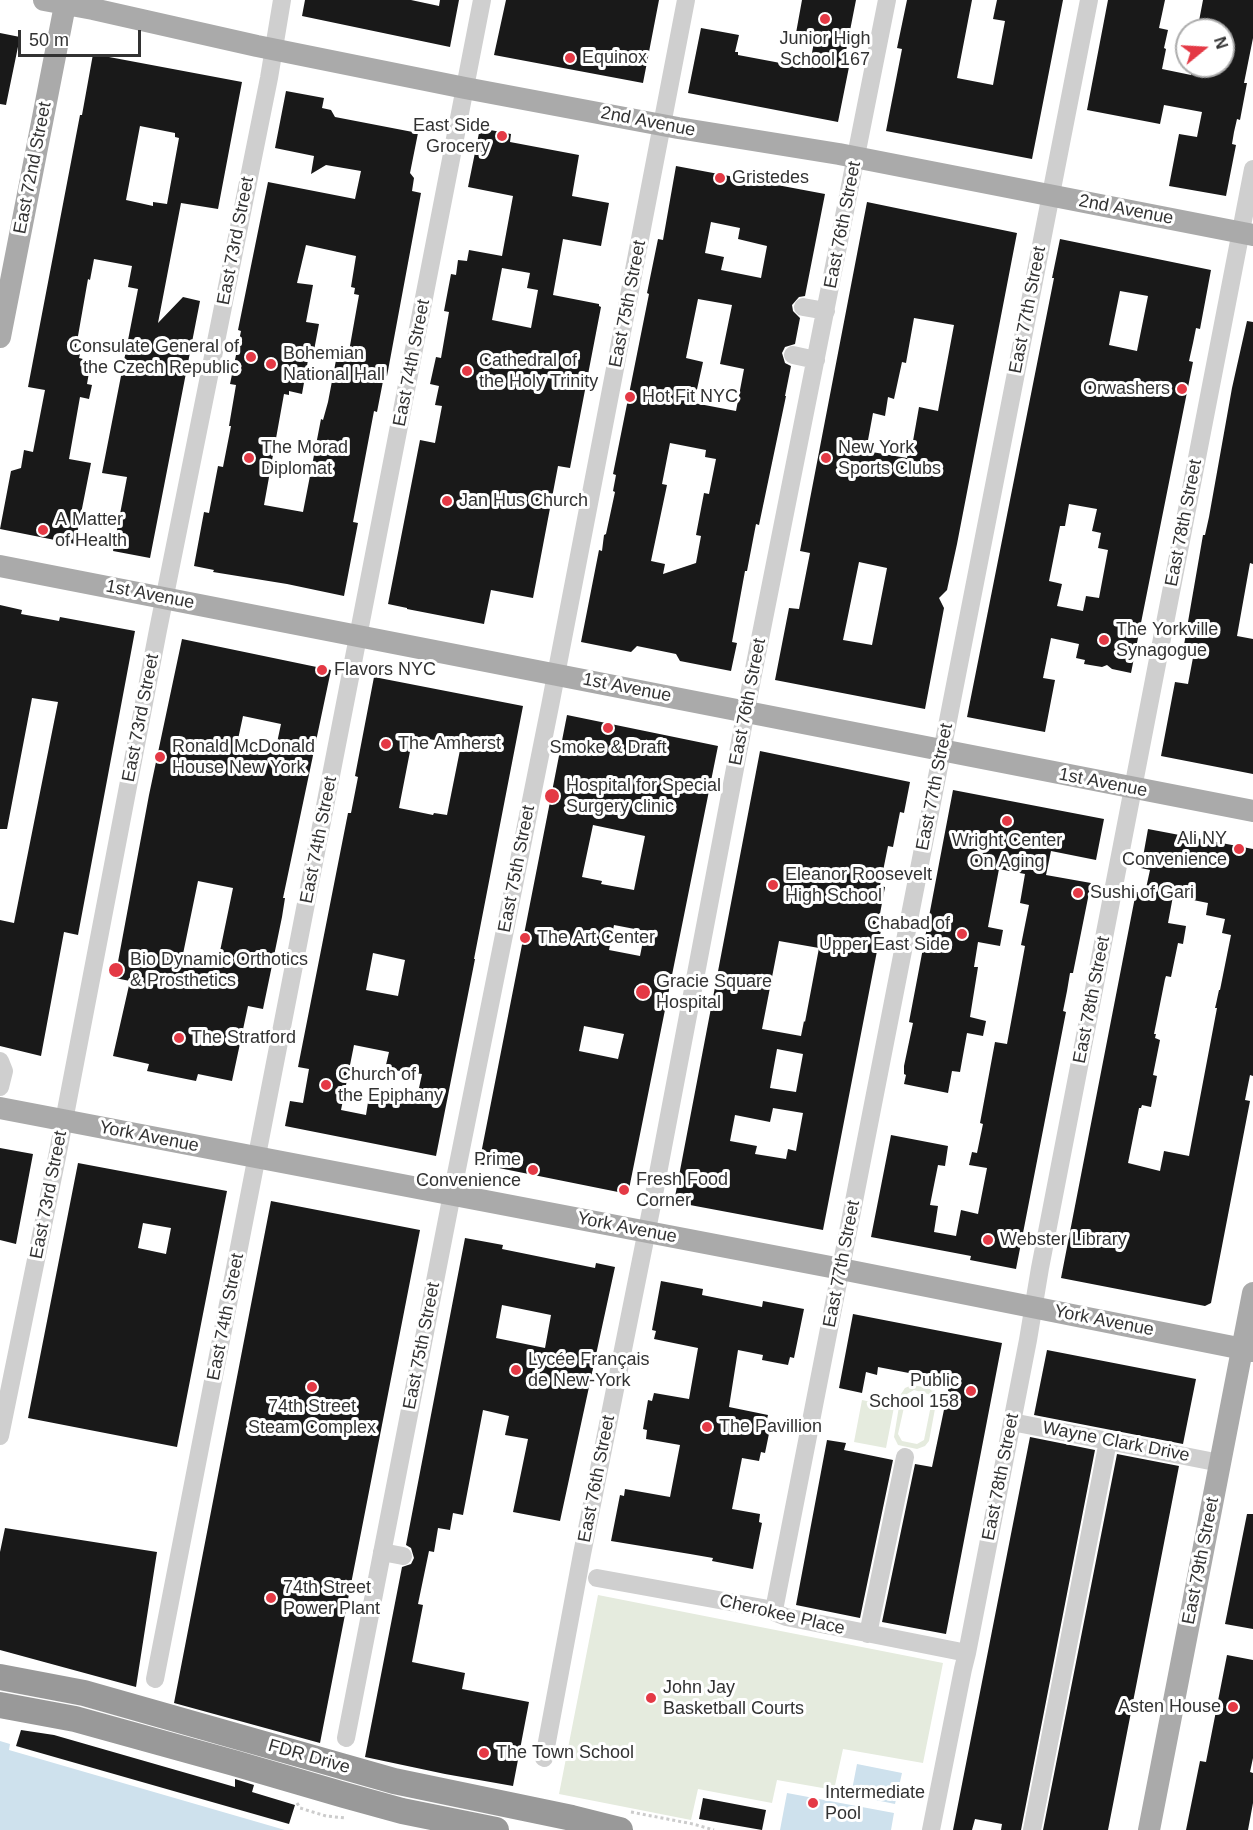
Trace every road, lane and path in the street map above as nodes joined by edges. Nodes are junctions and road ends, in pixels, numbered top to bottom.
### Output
1 (282, 0) edge
2 (482, 0) edge
3 (686, 0) edge
4 (887, 0) edge
5 (1089, 0) edge
6 (58, 1) edge
7 (274, 49) junction
8 (465, 88) junction
9 (662, 125) junction
10 (857, 158) junction
11 (1253, 169) edge
12 (1051, 196) junction
13 (1247, 234) edge
14 (802, 307) dead end
15 (826, 311) junction
16 (0, 337) edge
17 (793, 355) dead end
18 (816, 360) junction
19 (0, 566) edge
20 (165, 598) junction
21 (358, 636) junction
22 (556, 674) junction
23 (746, 712) junction
24 (942, 751) junction
25 (1132, 788) junction
26 (1253, 812) edge
27 (0, 1061) edge
28 (0, 1087) edge
29 (0, 1108) edge
30 (64, 1120) junction
31 (257, 1157) junction
32 (452, 1194) junction
33 (647, 1232) junction
34 (841, 1269) junction
35 (1253, 1293) edge
36 (1033, 1307) junction
37 (1247, 1350) edge
38 (1012, 1422) junction
39 (0, 1436) edge
40 (1108, 1441) junction
41 (905, 1457) dead end
42 (1220, 1463) junction
43 (382, 1552) junction
44 (403, 1556) dead end
45 (597, 1578) dead end
46 (774, 1610) junction
47 (868, 1634) junction
48 (967, 1653) junction
49 (0, 1661) edge
50 (0, 1677) edge
51 (155, 1679) dead end
52 (35, 1683) junction
53 (0, 1705) edge
54 (346, 1738) dead end
55 (544, 1758) dead end
56 (496, 1830) edge
57 (620, 1830) edge
58 (931, 1830) edge
59 (1032, 1830) edge
60 (1149, 1830) edge

1 - 7 street, East 73rd Street
2 - 8 street, East 74th Street
3 - 9 street, East 75th Street
4 - 10 street, East 76th Street
5 - 12 street, East 77th Street
6 - 7 main road, 2nd Avenue
6 - 16 main road, East 72nd Street
7 - 8 main road, 2nd Avenue
7 - 20 street, East 73rd Street
8 - 9 main road, 2nd Avenue
8 - 21 street, East 74th Street
9 - 10 main road, 2nd Avenue
9 - 22 street, East 75th Street
10 - 12 main road, 2nd Avenue
10 - 15 street, East 76th Street
11 - 13 street, East 78th Street
12 - 13 main road, 2nd Avenue
12 - 24 street, East 77th Street
13 - 25 street, East 78th Street
14 - 15 street
15 - 18 street, East 76th Street
17 - 18 street
18 - 23 street, East 76th Street
19 - 20 main road, 1st Avenue
20 - 21 main road, 1st Avenue
20 - 30 street, East 73rd Street
21 - 22 main road, 1st Avenue
21 - 31 street, East 74th Street
22 - 23 main road, 1st Avenue
22 - 32 street, East 75th Street
23 - 24 main road, 1st Avenue
23 - 33 street, East 76th Street
24 - 25 main road, 1st Avenue
24 - 34 street, East 77th Street
25 - 26 main road, 1st Avenue
25 - 36 street, East 78th Street
27 - 28 street
29 - 30 main road, York Avenue
30 - 31 main road, York Avenue
30 - 39 street, East 73rd Street
31 - 32 main road, York Avenue
31 - 51 street, East 74th Street
32 - 33 main road, York Avenue
32 - 43 street, East 75th Street
33 - 34 main road, York Avenue
33 - 55 street, East 76th Street
34 - 36 main road, York Avenue
34 - 46 street, East 77th Street
35 - 37 main road, East 79th Street
36 - 37 main road, York Avenue
36 - 38 street, East 78th Street
37 - 42 main road, East 79th Street
38 - 40 street, Wayne Clark Drive
38 - 48 street, East 78th Street
40 - 42 street, Wayne Clark Drive
40 - 59 street
41 - 47 street
42 - 60 main road, East 79th Street
43 - 44 street
43 - 54 street, East 75th Street
45 - 46 street, Cherokee Place
46 - 47 street, Cherokee Place
47 - 48 street, Cherokee Place
48 - 58 street, East 78th Street
49 - 52 highway
50 - 52 highway, FDR Drive
52 - 57 highway, FDR Drive
53 - 56 highway, FDR Drive

